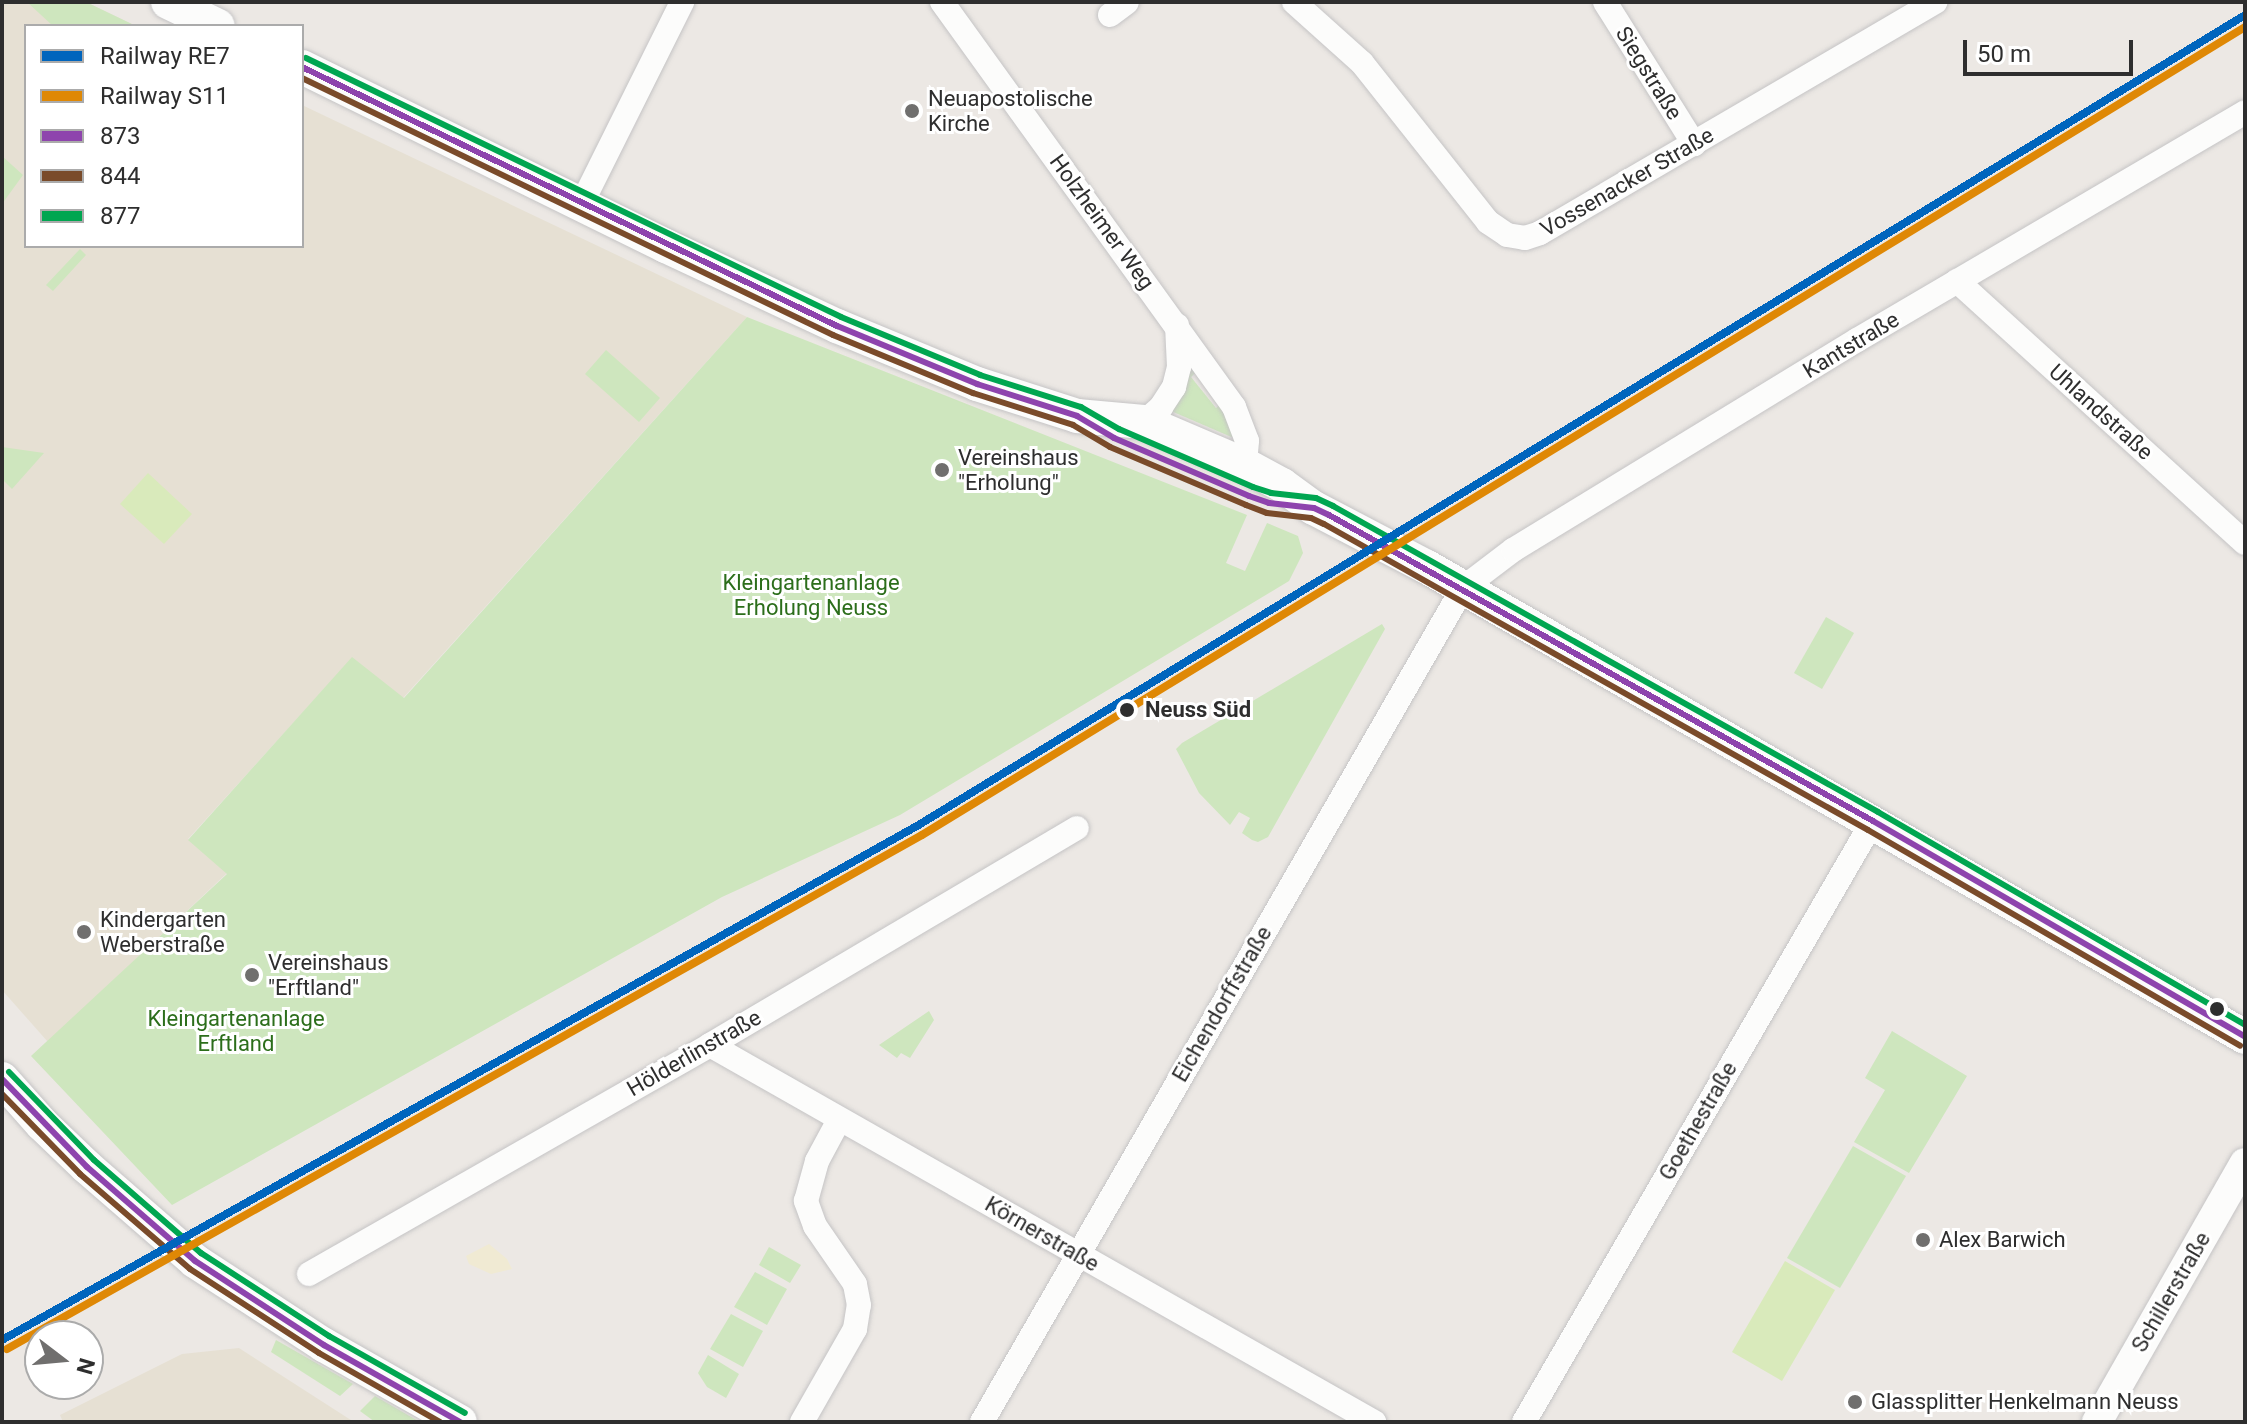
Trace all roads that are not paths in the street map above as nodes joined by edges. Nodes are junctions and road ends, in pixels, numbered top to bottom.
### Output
1 (168, 2) edge
2 (682, 2) edge
3 (942, 2) edge
4 (1294, 2) edge
5 (1605, 2) edge
6 (1936, 2) edge
7 (214, 24) edge
8 (304, 68) edge
9 (2245, 112) edge
10 (1694, 144) junction
11 (582, 203) junction
12 (1957, 281) junction
13 (1177, 325) junction
14 (1144, 422) junction
15 (1245, 465) junction
16 (2245, 543) edge
17 (1463, 588) junction
18 (1873, 821) junction
19 (1077, 828) dead end
20 (2245, 1037) edge
21 (710, 1045) junction
22 (2, 1079) edge
23 (839, 1120) junction
24 (2245, 1163) edge
25 (1077, 1254) junction
26 (309, 1274) dead end
27 (460, 1422) edge
28 (802, 1422) edge
29 (982, 1422) edge
30 (1374, 1422) edge
31 (1524, 1422) edge
32 (2097, 1422) edge

1 - 7 main road
2 - 11 street
3 - 13 street, Holzheimer Weg
4 - 10 street, Vossenacker Straße
5 - 10 street, Siegstraße
6 - 10 street, Vossenacker Straße
8 - 11 main road
9 - 12 street, Kantstraße
11 - 14 main road
12 - 16 street, Uhlandstraße
12 - 17 street, Kantstraße
13 - 14 street
13 - 15 street, Holzheimer Weg
14 - 15 main road
15 - 17 main road
17 - 18 main road
17 - 25 street, Eichendorffstraße
18 - 20 main road
18 - 31 street, Goethestraße
19 - 21 street, Hölderlinstraße
21 - 23 street, Körnerstraße
21 - 26 street, Hölderlinstraße
22 - 27 main road
23 - 25 street, Körnerstraße
23 - 28 street
24 - 32 street, Schillerstraße
25 - 29 street, Eichendorffstraße
25 - 30 street, Körnerstraße

